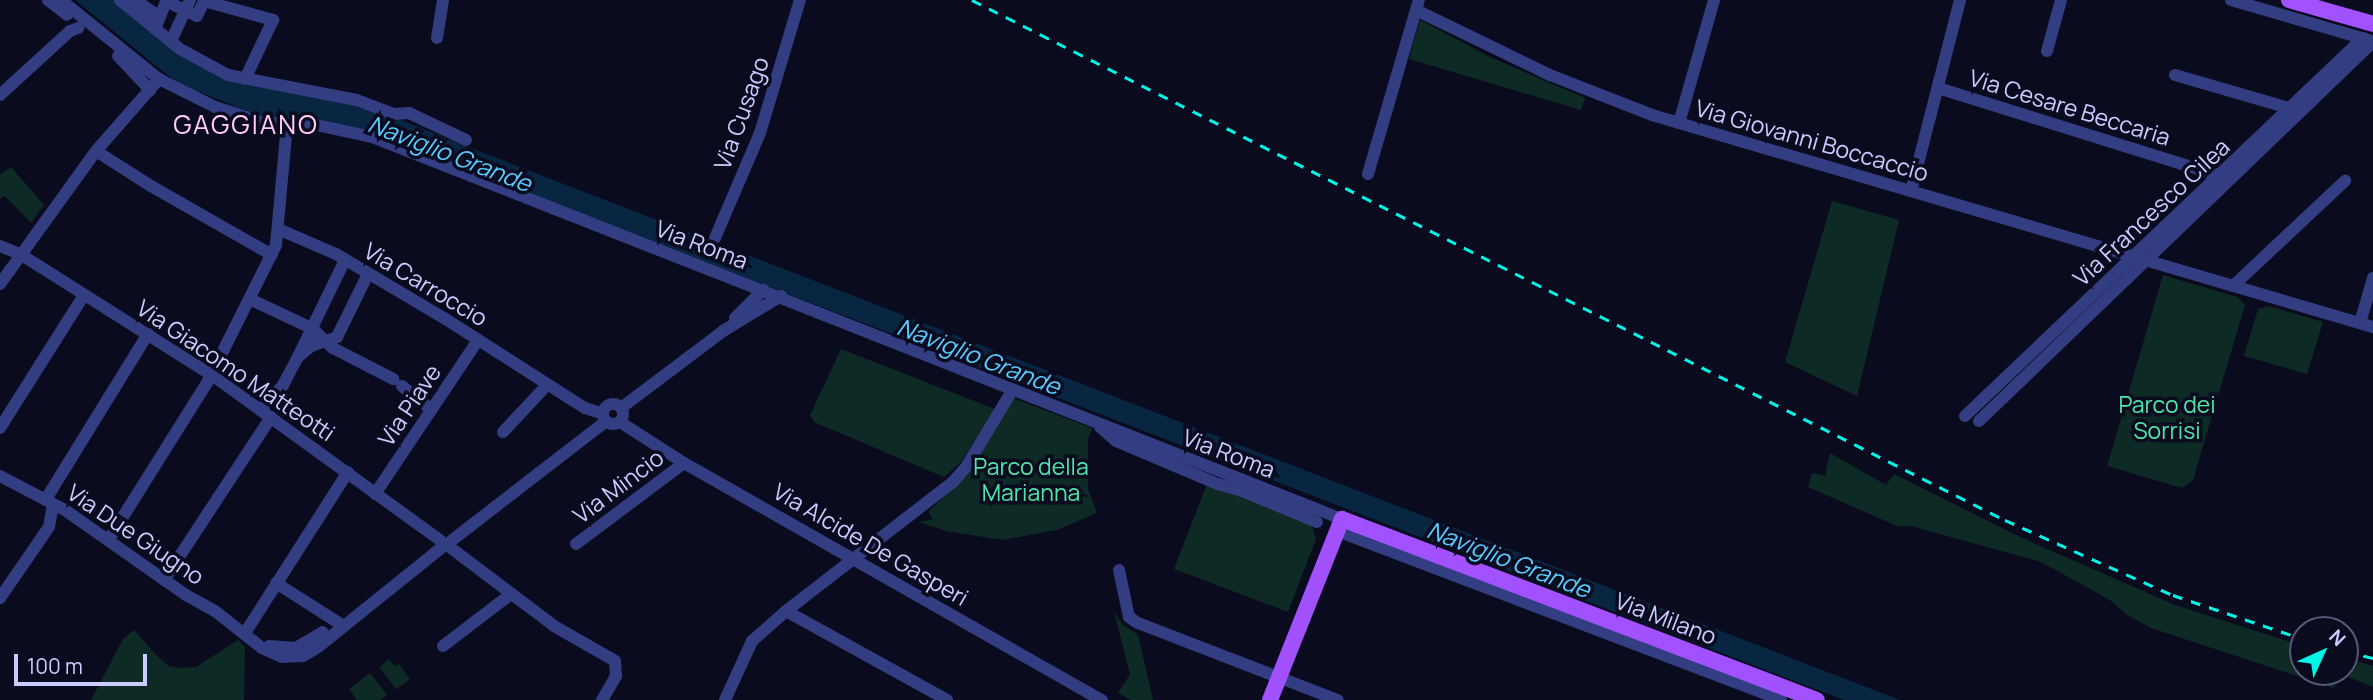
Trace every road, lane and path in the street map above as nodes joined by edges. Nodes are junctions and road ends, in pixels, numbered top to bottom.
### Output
1 (48, 0) edge
2 (61, 0) edge
3 (120, 0) edge
4 (135, 0) edge
5 (443, 0) edge
6 (800, 0) edge
7 (1714, 0) edge
8 (1960, 0) edge
9 (2061, 0) edge
10 (2231, 0) edge
11 (2288, 0) edge
12 (2326, 0) edge
13 (167, 4) edge
14 (188, 5) edge
15 (1417, 5) edge
16 (2373, 14) edge
17 (2373, 24) edge
18 (78, 28) junction
19 (155, 29) junction
20 (437, 38) dead end
21 (171, 41) junction
22 (2370, 41) edge
23 (2047, 51) dead end
24 (2175, 75) dead end
25 (159, 79) junction
26 (245, 79) junction
27 (1938, 88) junction
28 (150, 90) junction
29 (0, 95) edge
30 (2292, 109) junction
31 (287, 123) junction
32 (1679, 123) junction
33 (466, 140) dead end
34 (96, 151) junction
35 (1368, 174) dead end
36 (2224, 180) junction
37 (2345, 181) dead end
38 (1911, 191) junction
39 (278, 229) junction
40 (715, 238) dead end
41 (0, 246) edge
42 (20, 254) junction
43 (272, 255) junction
44 (2133, 256) junction
45 (345, 260) junction
46 (2148, 261) junction
47 (368, 274) junction
48 (2373, 278) edge
49 (0, 284) edge
50 (2233, 286) junction
51 (763, 290) junction
52 (84, 295) junction
53 (781, 296) junction
54 (256, 302) dead end
55 (2360, 323) junction
56 (2373, 327) edge
57 (313, 329) junction
58 (723, 331) junction
59 (148, 334) junction
60 (478, 340) junction
61 (328, 342) junction
62 (298, 357) junction
63 (212, 375) junction
64 (547, 385) junction
65 (1013, 389) junction
66 (621, 408) junction
67 (430, 409) junction
68 (266, 413) junction
69 (1965, 416) dead end
70 (605, 418) junction
71 (1979, 421) dead end
72 (620, 422) junction
73 (1095, 422) junction
74 (0, 428) edge
75 (503, 432) dead end
76 (684, 463) junction
77 (348, 472) junction
78 (0, 476) edge
79 (1255, 486) junction
80 (1242, 491) junction
81 (375, 494) junction
82 (50, 501) junction
83 (1317, 522) dead end
84 (1339, 525) junction
85 (109, 539) junction
86 (576, 544) dead end
87 (446, 545) junction
88 (855, 558) junction
89 (1119, 570) dead end
90 (164, 580) junction
91 (276, 583) junction
92 (511, 594) junction
93 (0, 598) edge
94 (786, 611) junction
95 (342, 625) junction
96 (245, 633) junction
97 (443, 646) dead end
98 (1279, 677) junction
99 (602, 700) edge
100 (725, 700) edge
101 (947, 700) edge
102 (1102, 700) edge
103 (1270, 700) edge
104 (1338, 700) edge
105 (1780, 700) edge
106 (1817, 700) edge

1 - 18 street
2 - 25 street, Via Roma
3 - 19 street
4 - 13 street
5 - 20 street
6 - 40 street, Via Cusago
7 - 32 street
8 - 27 street
9 - 23 street
10 - 22 street
11 - 17 main road
12 - 16 main road
13 - 14 street
13 - 19 street
14 - 21 street
14 - 26 street
15 - 32 street, Via Giovanni Boccaccio
15 - 35 street, Via Giovanni Boccaccio
18 - 28 street
18 - 29 street
19 - 21 street
21 - 26 street
22 - 30 street, Via Francesco Cilea
22 - 36 street, Via Francesco Cilea
24 - 30 street
25 - 28 street
25 - 31 street, Via Roma
26 - 33 street
27 - 36 street, Via Cesare Beccaria
27 - 38 street
28 - 34 street
30 - 36 street, Via Francesco Cilea
31 - 39 street
31 - 51 street, Via Roma
32 - 38 street, Via Giovanni Boccaccio
34 - 42 street
34 - 43 street
36 - 44 street, Via Francesco Cilea
36 - 46 street, Via Francesco Cilea
37 - 50 street
38 - 44 street, Via Giovanni Boccaccio
39 - 43 street
39 - 45 street, Via Carroccio
41 - 42 street, Via Giacomo Matteotti
42 - 49 street
42 - 52 street, Via Giacomo Matteotti
43 - 63 street
44 - 46 street, Via Giovanni Boccaccio
44 - 69 street, Via Francesco Cilea
45 - 47 street, Via Carroccio
45 - 57 street
46 - 50 street, Via Giovanni Boccaccio
46 - 71 street, Via Francesco Cilea
47 - 60 street, Via Carroccio
47 - 61 street
48 - 55 street
50 - 55 street, Via Giovanni Boccaccio
51 - 53 street, Via Roma
51 - 58 street
52 - 59 street, Via Giacomo Matteotti
52 - 74 street
53 - 58 street
53 - 65 street, Via Roma
54 - 57 street
55 - 56 street, Via Giovanni Boccaccio
57 - 61 street
57 - 62 street
58 - 66 street
59 - 63 street, Via Giacomo Matteotti
59 - 82 street
60 - 64 street, Via Carroccio
60 - 67 street, Via Piave
61 - 62 street
61 - 67 street
62 - 68 street
63 - 68 street, Via Giacomo Matteotti
63 - 85 street
64 - 70 street, Via Carroccio
64 - 75 street
65 - 73 street, Via Roma
65 - 88 street
66 - 70 street
66 - 72 street
67 - 81 street, Via Piave
68 - 77 street, Via Giacomo Matteotti
68 - 90 street
70 - 72 street
70 - 87 street
72 - 76 street, Via Alcide De Gasperi
73 - 79 street, Via Roma
73 - 80 street
76 - 86 street, Via Mincio
76 - 88 street, Via Alcide De Gasperi
77 - 81 street, Via Giacomo Matteotti
77 - 91 street
78 - 82 street, Via Due Giugno
79 - 80 street
79 - 84 street, Via Roma
80 - 83 street
81 - 87 street, Via Giacomo Matteotti
82 - 85 street, Via Due Giugno
82 - 93 street
84 - 98 main road
84 - 105 street, Via Roma
84 - 106 main road, Via Milano
85 - 90 street, Via Due Giugno
87 - 92 street, Via Giacomo Matteotti
87 - 95 street
88 - 94 street
88 - 102 street, Via Alcide De Gasperi
89 - 98 street
90 - 96 street, Via Due Giugno
91 - 95 street
91 - 96 street
92 - 97 street
92 - 99 street, Via Giacomo Matteotti
94 - 100 street
94 - 101 street
95 - 96 street, Via Due Giugno
98 - 103 main road
98 - 104 street

